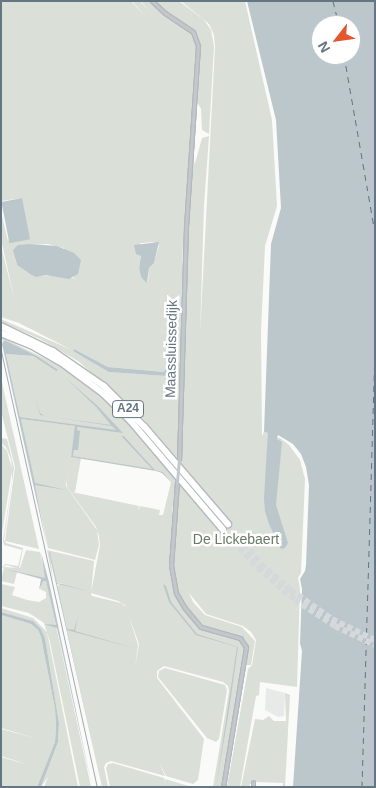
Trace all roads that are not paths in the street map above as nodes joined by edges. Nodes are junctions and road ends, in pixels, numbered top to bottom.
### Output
1 (152, 1) edge
2 (1, 326) edge
3 (1, 333) edge
4 (223, 787) edge

1 - 4 street, Maassluissedijk, bridge
2 - 3 highway, A24

